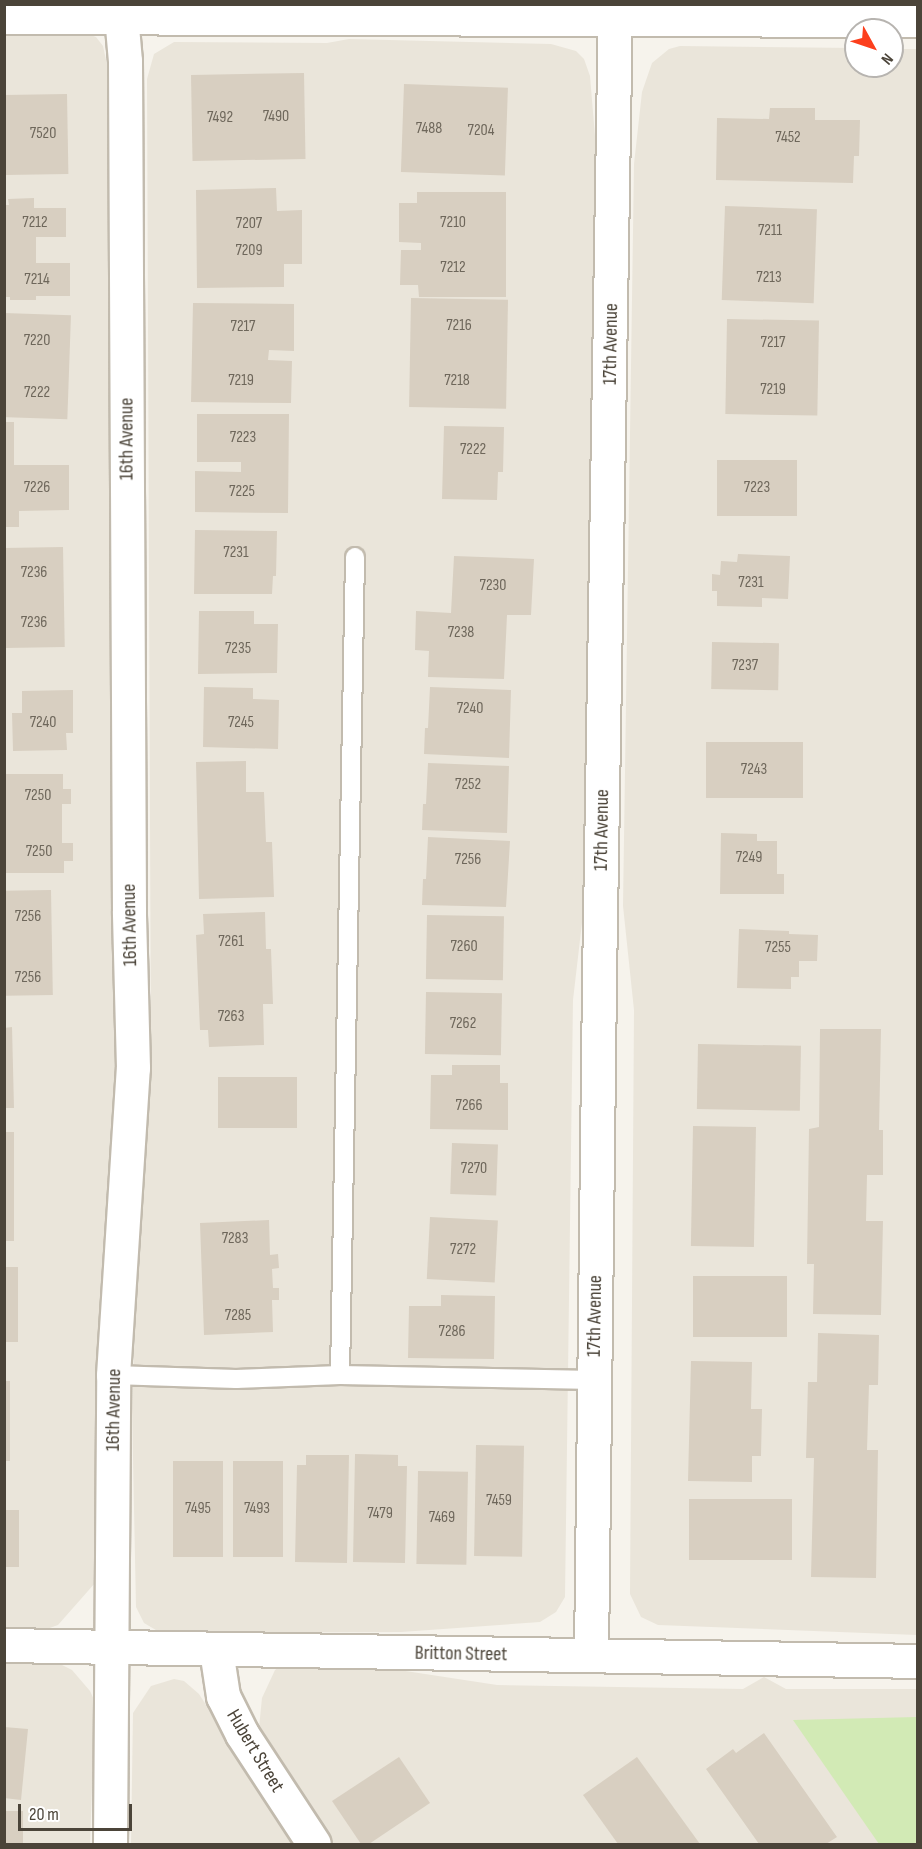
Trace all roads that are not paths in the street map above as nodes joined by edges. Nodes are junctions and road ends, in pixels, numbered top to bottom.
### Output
1 (121, 11) edge
2 (615, 11) edge
3 (245, 12) edge
4 (354, 12) edge
5 (4, 17) edge
6 (918, 20) edge
7 (355, 557) dead end
8 (113, 1375) junction
9 (340, 1375) junction
10 (595, 1380) junction
11 (4, 1645) edge
12 (114, 1646) junction
13 (216, 1650) junction
14 (591, 1655) junction
15 (918, 1661) edge
16 (110, 1845) edge
17 (314, 1845) edge

1 - 3 street
1 - 5 street
1 - 8 street, 16th Avenue
2 - 4 street
2 - 6 street
2 - 10 street, 17th Avenue
3 - 4 street
7 - 9 lane
8 - 9 lane
8 - 12 street, 16th Avenue
9 - 10 lane
10 - 14 street, 17th Avenue
11 - 12 street, Britton Street
12 - 13 street, Britton Street
12 - 16 street, 16th Avenue
13 - 14 street, Britton Street
13 - 17 street, Hubert Street
14 - 15 street, Britton Street

